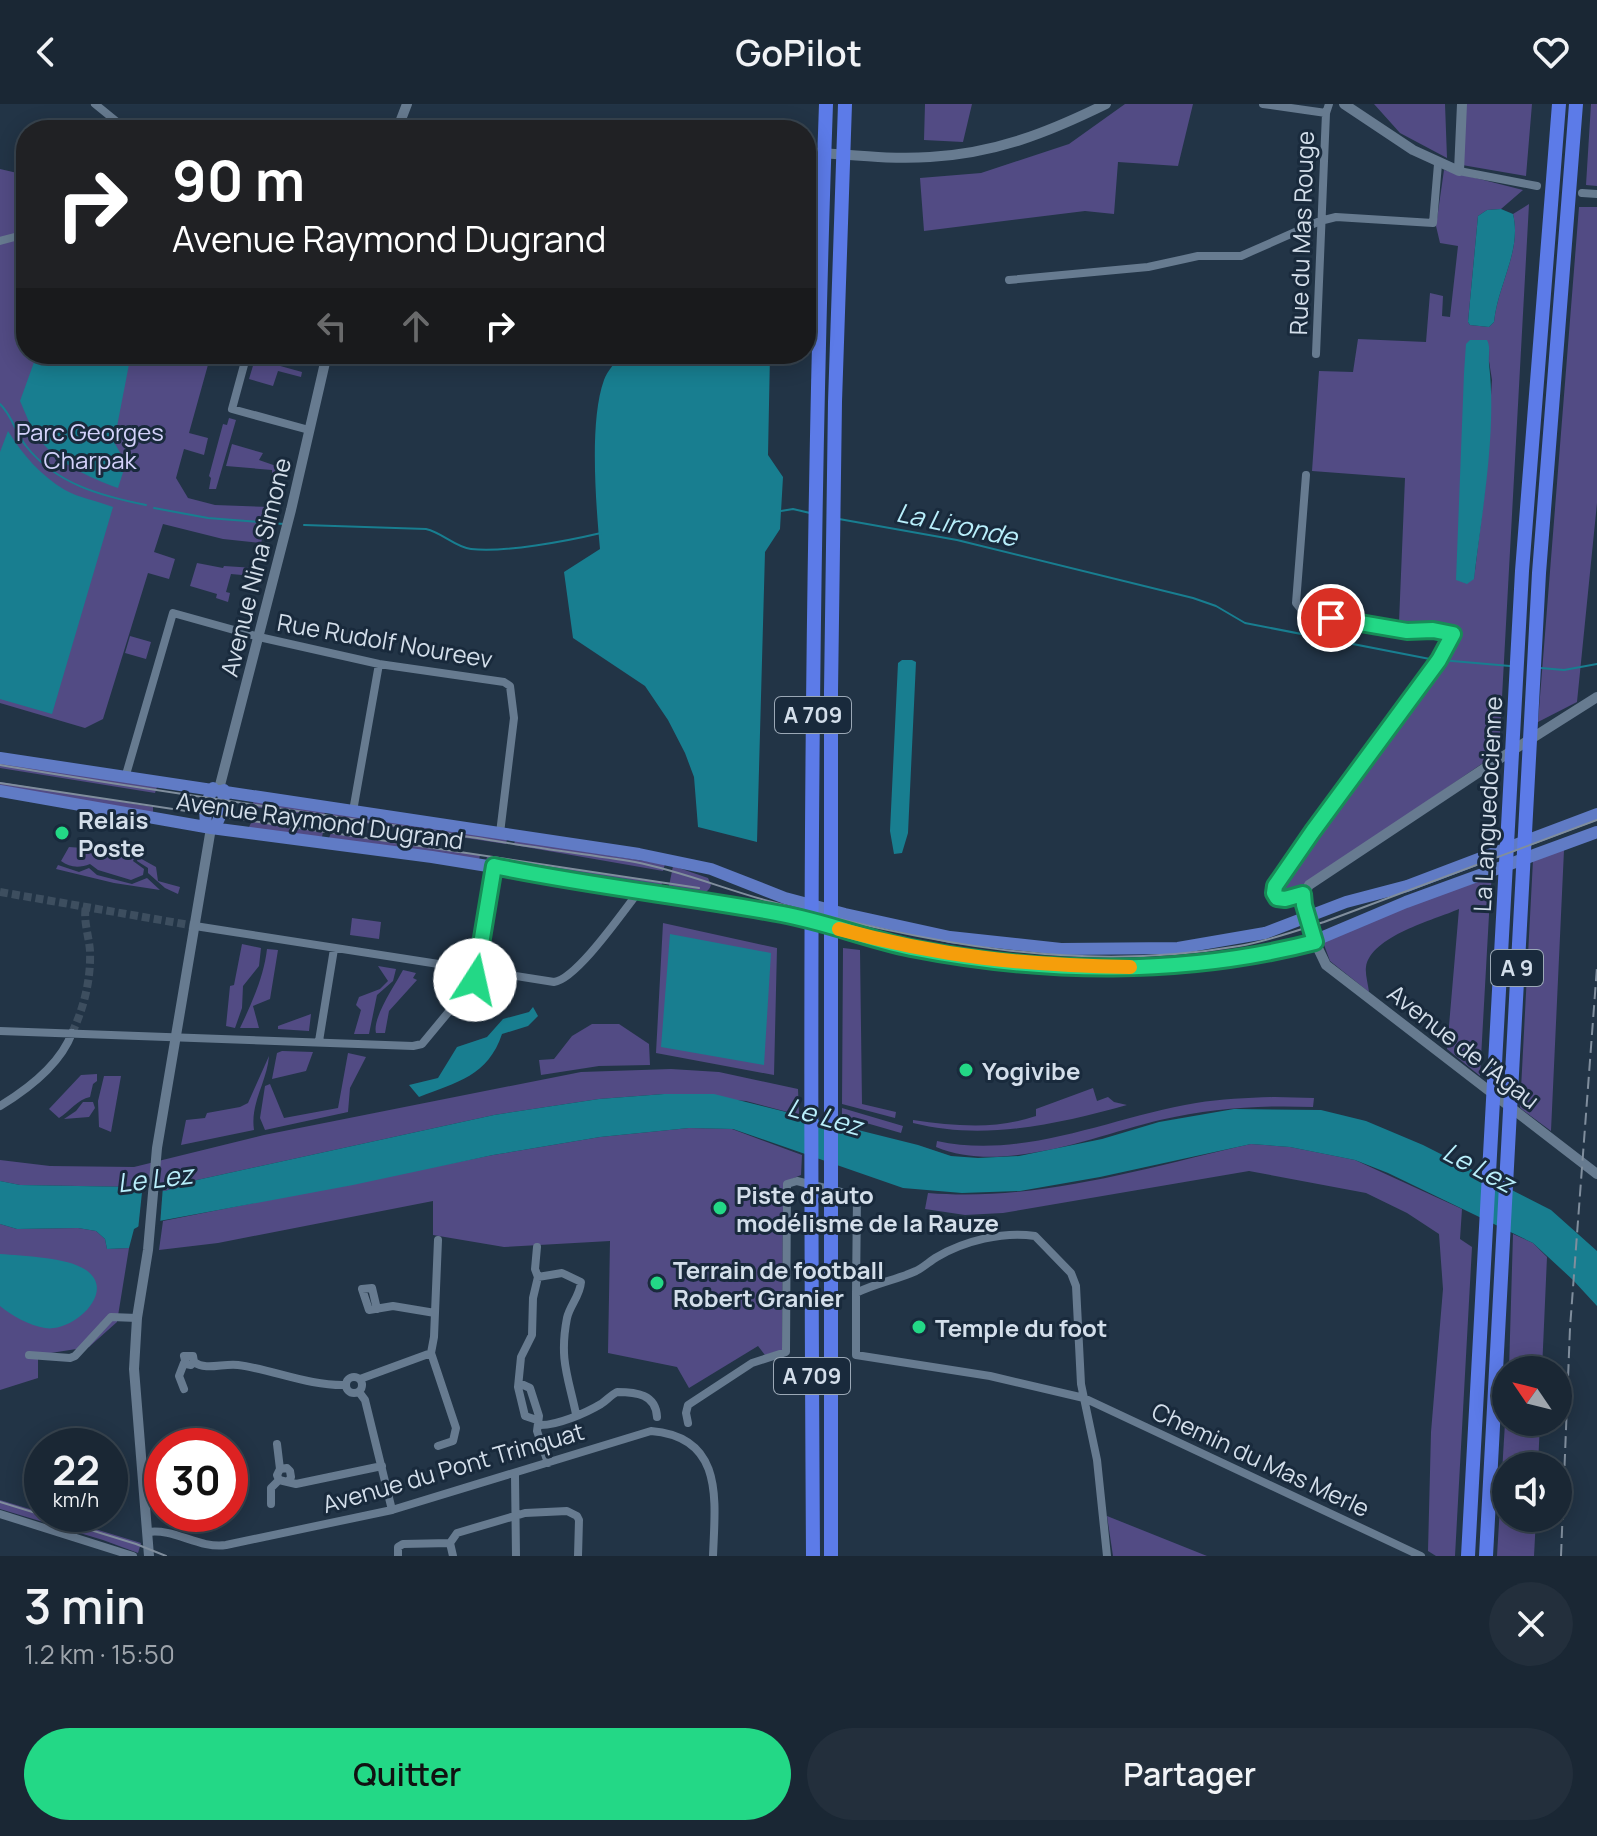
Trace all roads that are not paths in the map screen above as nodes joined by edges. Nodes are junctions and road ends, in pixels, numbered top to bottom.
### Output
1 (95, 104) edge
2 (826, 104) edge
3 (845, 104) edge
4 (1106, 104) edge
5 (1263, 104) edge
6 (1344, 104) edge
7 (1462, 104) edge
8 (1559, 104) edge
9 (1576, 104) edge
10 (1328, 108) edge
11 (115, 120) edge
12 (816, 152) edge
13 (1438, 164) junction
14 (1459, 171) junction
15 (1537, 186) dead end
16 (1582, 193) dead end
17 (1597, 194) edge
18 (1320, 221) junction
19 (1009, 280) dead end
20 (1316, 354) dead end
21 (244, 364) edge
22 (325, 364) edge
23 (309, 430) junction
24 (1306, 475) dead end
25 (259, 637) junction
26 (379, 664) junction
27 (1597, 697) edge
28 (0, 758) edge
29 (125, 778) junction
30 (219, 789) junction
31 (0, 791) edge
32 (353, 811) junction
33 (1597, 814) edge
34 (211, 828) junction
35 (1597, 832) edge
36 (500, 833) junction
37 (494, 866) junction
38 (640, 890) junction
39 (1303, 894) junction
40 (1307, 916) junction
41 (195, 926) junction
42 (1315, 942) junction
43 (334, 949) junction
44 (478, 971) junction
45 (0, 1031) edge
46 (72, 1033) junction
47 (176, 1037) junction
48 (319, 1041) junction
49 (0, 1106) edge
50 (1597, 1174) edge
51 (438, 1240) dead end
52 (537, 1247) dead end
53 (538, 1277) junction
54 (856, 1293) junction
55 (377, 1309) dead end
56 (435, 1313) junction
57 (137, 1318) junction
58 (431, 1353) junction
59 (29, 1355) dead end
60 (360, 1379) junction
61 (519, 1383) junction
62 (346, 1385) junction
63 (184, 1389) dead end
64 (359, 1392) junction
65 (1084, 1398) junction
66 (576, 1414) junction
67 (525, 1416) junction
68 (657, 1417) dead end
69 (538, 1422) junction
70 (688, 1423) dead end
71 (519, 1425) dead end
72 (277, 1444) dead end
73 (438, 1446) dead end
74 (548, 1463) junction
75 (382, 1466) junction
76 (280, 1469) junction
77 (515, 1475) junction
78 (279, 1480) junction
79 (289, 1481) junction
80 (144, 1485) edge
81 (271, 1504) dead end
82 (392, 1510) junction
83 (0, 1514) edge
84 (517, 1515) junction
85 (148, 1532) edge
86 (162, 1532) edge
87 (450, 1543) junction
88 (133, 1556) edge
89 (149, 1556) edge
90 (398, 1556) edge
91 (453, 1556) edge
92 (516, 1556) edge
93 (578, 1556) edge
94 (713, 1556) edge
95 (813, 1556) edge
96 (831, 1556) edge
97 (1107, 1556) edge
98 (1421, 1556) edge
99 (1468, 1556) edge
100 (1486, 1556) edge

1 - 11 street
2 - 95 highway, A 709
3 - 96 highway, A 709
4 - 12 street
5 - 10 street, Rue du Mas Rouge
6 - 13 street
7 - 14 street
8 - 99 highway, La Languedocienne / A 9
9 - 100 highway, La Languedocienne / A 9
10 - 18 street, Rue du Mas Rouge
13 - 14 street
13 - 18 street
14 - 15 street
16 - 17 street
18 - 19 street
18 - 20 street, Rue du Mas Rouge
21 - 23 street
22 - 23 street, Avenue Nina Simone
23 - 25 street, Avenue Nina Simone
24 - 39 street
25 - 26 street, Rue Rudolf Noureev
25 - 29 street, Rue Rudolf Noureev
25 - 30 street, Avenue Nina Simone
26 - 32 street
26 - 36 street, Rue Rudolf Noureev
27 - 39 street
28 - 29 main road, Avenue Raymond Dugrand
29 - 30 main road, Avenue Raymond Dugrand
30 - 32 main road, Avenue Raymond Dugrand
30 - 34 main road
31 - 34 main road, Avenue Raymond Dugrand
32 - 36 main road, Avenue Raymond Dugrand
33 - 40 main road, Avenue Raymond Dugrand
34 - 37 main road, Avenue Raymond Dugrand
34 - 41 street
35 - 42 main road, Avenue Raymond Dugrand
36 - 40 main road, Avenue Raymond Dugrand
37 - 38 main road, Avenue Raymond Dugrand
37 - 44 street
38 - 42 main road, Avenue Raymond Dugrand
38 - 44 street
39 - 40 street
40 - 42 main road
41 - 43 street
41 - 47 street
42 - 50 street, Avenue de l'Agau
43 - 44 street
43 - 48 street
44 - 48 street
45 - 46 street
46 - 47 street
46 - 49 street
47 - 48 street
47 - 57 street
51 - 56 street
52 - 53 street
53 - 61 street
53 - 66 street
54 - 65 street, Chemin du Mas Merle
54 - 65 street
54 - 70 street
55 - 56 street
56 - 58 street
57 - 59 street
57 - 80 street
58 - 60 street
58 - 73 street
60 - 62 street
60 - 64 street
61 - 67 street
61 - 69 street
62 - 63 street
62 - 64 street
64 - 75 street
65 - 97 street
65 - 98 street, Chemin du Mas Merle
66 - 68 street
66 - 69 street
67 - 69 street
67 - 71 street
69 - 74 street
72 - 76 street
74 - 77 street, Avenue du Pont Trinquat
74 - 94 street, Avenue du Pont Trinquat
75 - 79 street
75 - 82 street
76 - 78 street
76 - 79 street
77 - 82 street, Avenue du Pont Trinquat
77 - 84 street
78 - 79 street
78 - 81 street
82 - 86 street, Avenue du Pont Trinquat
83 - 88 street
84 - 87 street
84 - 92 street
84 - 93 street
85 - 89 street
87 - 90 street
87 - 91 street

